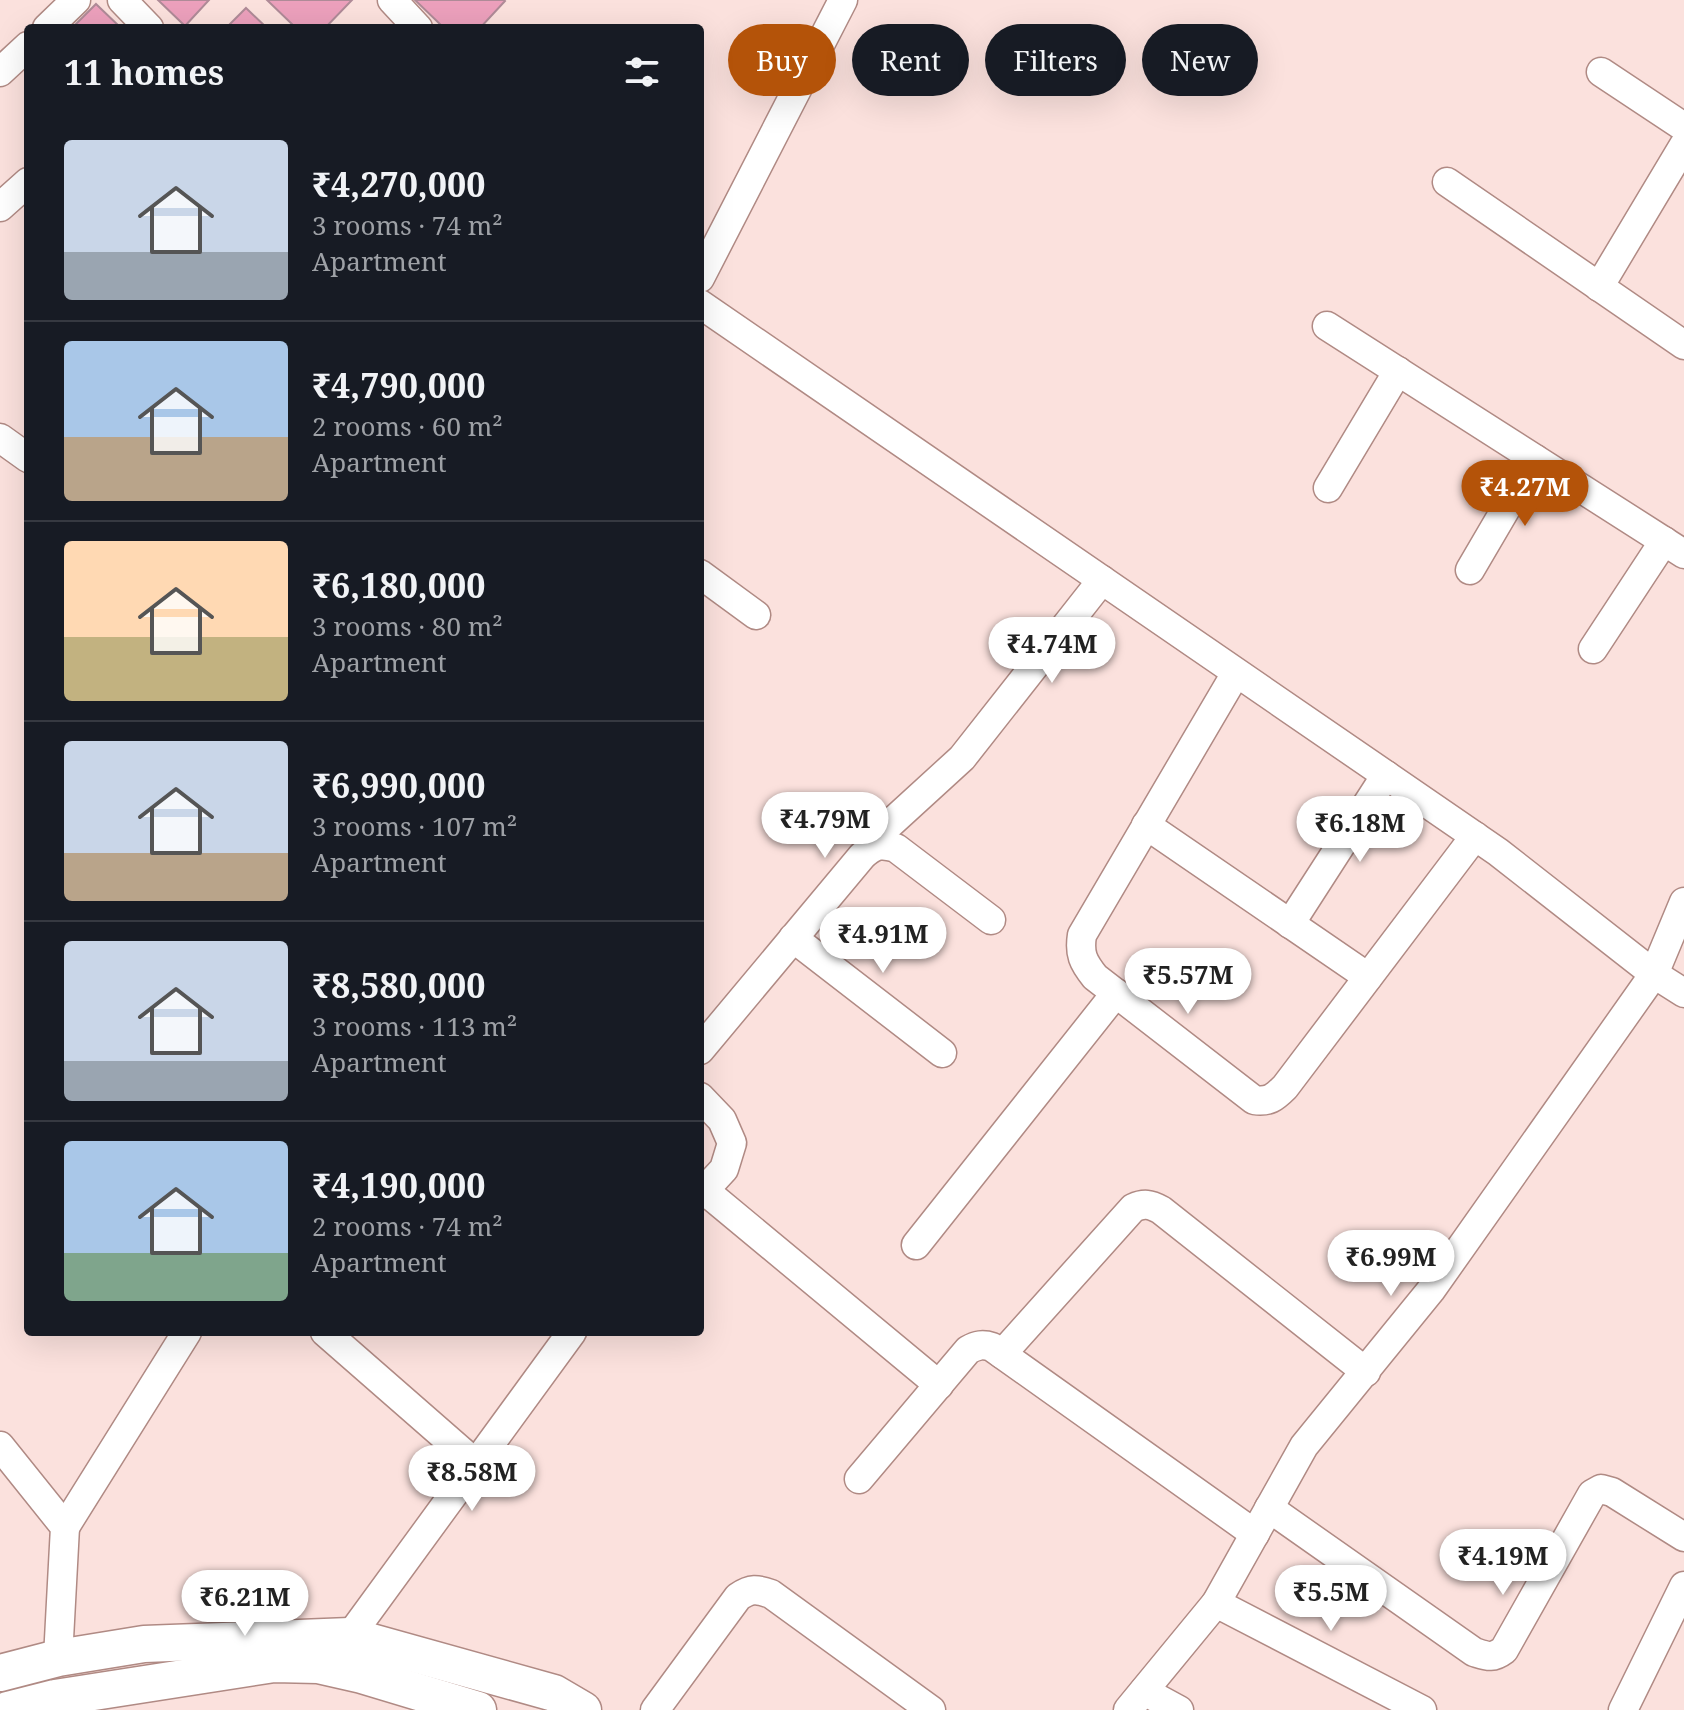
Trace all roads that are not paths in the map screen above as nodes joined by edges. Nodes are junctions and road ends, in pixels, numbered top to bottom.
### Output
1 (76, 0) edge
2 (122, 0) edge
3 (392, 0) edge
4 (843, 0) edge
5 (51, 24) edge
6 (145, 24) edge
7 (414, 24) edge
8 (24, 50) edge
9 (0, 72) edge
10 (1601, 72) dead end
11 (1684, 127) edge
12 (1684, 145) edge
13 (1447, 182) dead end
14 (24, 186) edge
15 (0, 207) edge
16 (704, 270) edge
17 (1599, 287) junction
18 (704, 307) edge
19 (1327, 326) dead end
20 (1684, 345) edge
21 (1398, 371) junction
22 (0, 438) edge
23 (24, 455) edge
24 (1535, 459) junction
25 (1328, 488) dead end
26 (1674, 548) edge
27 (1470, 570) dead end
28 (704, 577) edge
29 (1102, 580) junction
30 (756, 615) dead end
31 (1593, 649) dead end
32 (1236, 673) junction
33 (1386, 775) junction
34 (1146, 825) junction
35 (1475, 836) junction
36 (873, 846) junction
37 (1684, 902) edge
38 (991, 920) dead end
39 (1290, 924) junction
40 (793, 938) junction
41 (1654, 974) junction
42 (1368, 977) junction
43 (1116, 993) junction
44 (1684, 993) edge
45 (704, 1045) edge
46 (942, 1053) dead end
47 (704, 1101) edge
48 (704, 1190) edge
49 (704, 1194) edge
50 (916, 1245) dead end
51 (184, 1336) edge
52 (330, 1336) edge
53 (565, 1336) edge
54 (1002, 1354) junction
55 (1366, 1372) junction
56 (939, 1385) junction
57 (0, 1446) edge
58 (476, 1464) junction
59 (859, 1479) dead end
60 (1269, 1508) junction
61 (65, 1527) junction
62 (1255, 1534) junction
63 (1684, 1537) edge
64 (1684, 1586) edge
65 (1216, 1603) junction
66 (350, 1636) junction
67 (58, 1658) junction
68 (332, 1668) junction
69 (0, 1673) edge
70 (1136, 1700) edge
71 (58, 1704) edge
72 (571, 1707) edge
73 (8, 1710) edge
74 (478, 1710) edge
75 (655, 1710) edge
76 (931, 1710) edge
77 (1179, 1710) edge
78 (1422, 1710) edge
79 (1623, 1710) edge

1 - 5 street
2 - 6 street
3 - 7 street
4 - 16 street
8 - 9 street
10 - 11 street
12 - 17 street
13 - 17 street
14 - 15 street
17 - 20 street
18 - 29 street
19 - 21 street
21 - 24 street
21 - 25 street
22 - 23 street
24 - 26 street
24 - 27 street
26 - 31 street
28 - 30 street
29 - 32 street
29 - 36 street
32 - 33 street
32 - 34 street
33 - 35 street
33 - 39 street
34 - 39 street
34 - 43 street
35 - 41 street
35 - 42 street
36 - 38 street
36 - 40 street
37 - 41 street
39 - 42 street
40 - 45 street
40 - 46 street
41 - 44 street
41 - 55 street
42 - 43 street
43 - 50 street
47 - 48 street
49 - 56 street
51 - 61 street
52 - 58 street
53 - 58 street
54 - 55 street
54 - 56 street
54 - 62 street
55 - 60 street
56 - 59 street
57 - 61 street
58 - 66 street
60 - 62 street
60 - 63 street
61 - 67 street
62 - 65 street
64 - 79 street
65 - 70 street
65 - 78 street
66 - 67 street
66 - 68 street
66 - 72 street
67 - 69 street
68 - 71 street
68 - 74 street
70 - 77 street
71 - 73 street
75 - 76 street

